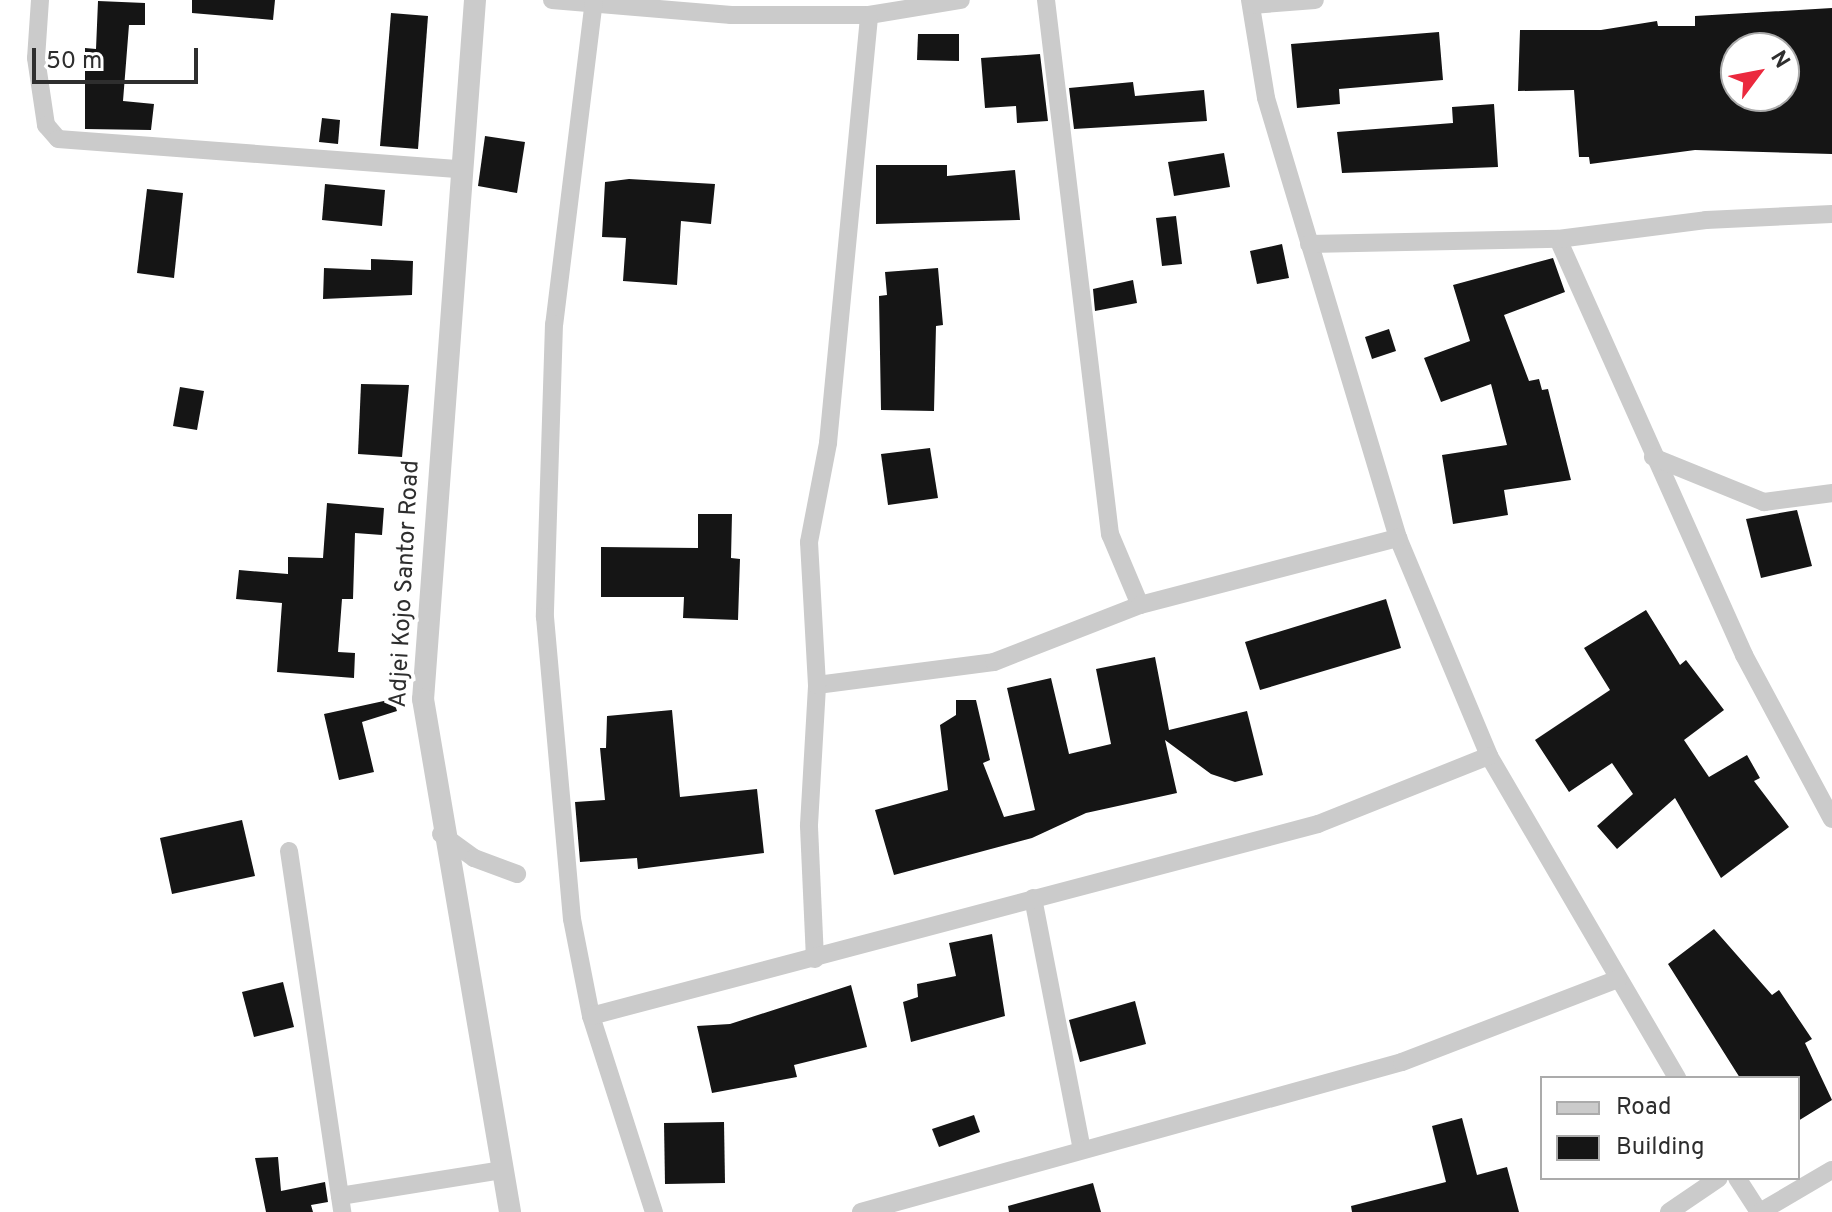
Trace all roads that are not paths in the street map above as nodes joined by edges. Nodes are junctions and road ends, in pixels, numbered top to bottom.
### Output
1 (40, 0) edge
2 (475, 0) edge
3 (552, 0) edge
4 (961, 0) edge
5 (1046, 0) edge
6 (1315, 0) edge
7 (593, 2) edge
8 (1251, 3) edge
9 (869, 15) junction
10 (460, 169) junction
11 (1832, 214) edge
12 (1558, 239) junction
13 (1309, 244) junction
14 (1653, 457) junction
15 (1832, 493) edge
16 (1398, 538) junction
17 (1140, 605) junction
18 (817, 685) junction
19 (1489, 756) junction
20 (1832, 819) edge
21 (441, 834) junction
22 (289, 851) dead end
23 (517, 874) dead end
24 (1033, 898) junction
25 (815, 959) junction
26 (1618, 979) junction
27 (591, 1016) junction
28 (1676, 1076) edge
29 (1082, 1149) junction
30 (503, 1170) junction
31 (1832, 1170) edge
32 (1716, 1180) edge
33 (1738, 1180) edge
34 (341, 1204) edge
35 (889, 1208) edge
36 (510, 1212) edge
37 (654, 1212) edge
38 (861, 1212) edge
39 (1669, 1212) edge
40 (1759, 1212) edge

1 - 10 street
2 - 10 street, Adjei Kojo Santor Road
3 - 7 street
4 - 9 street
5 - 17 street
6 - 8 street
7 - 9 street
7 - 27 street
8 - 13 street
9 - 18 street
10 - 21 street, Adjei Kojo Santor Road
11 - 12 street
12 - 13 street
12 - 14 street
13 - 16 street
14 - 15 street
14 - 20 street
16 - 17 street
16 - 19 street
17 - 18 street
18 - 25 street
19 - 24 street
19 - 26 street
21 - 23 street
21 - 30 street, Adjei Kojo Santor Road
22 - 34 street
24 - 25 street
24 - 29 street
25 - 27 street
26 - 28 street
26 - 29 street
27 - 37 street
29 - 35 street
30 - 34 street
30 - 36 street, Adjei Kojo Santor Road
31 - 40 street
32 - 39 street
33 - 40 street
35 - 38 street

